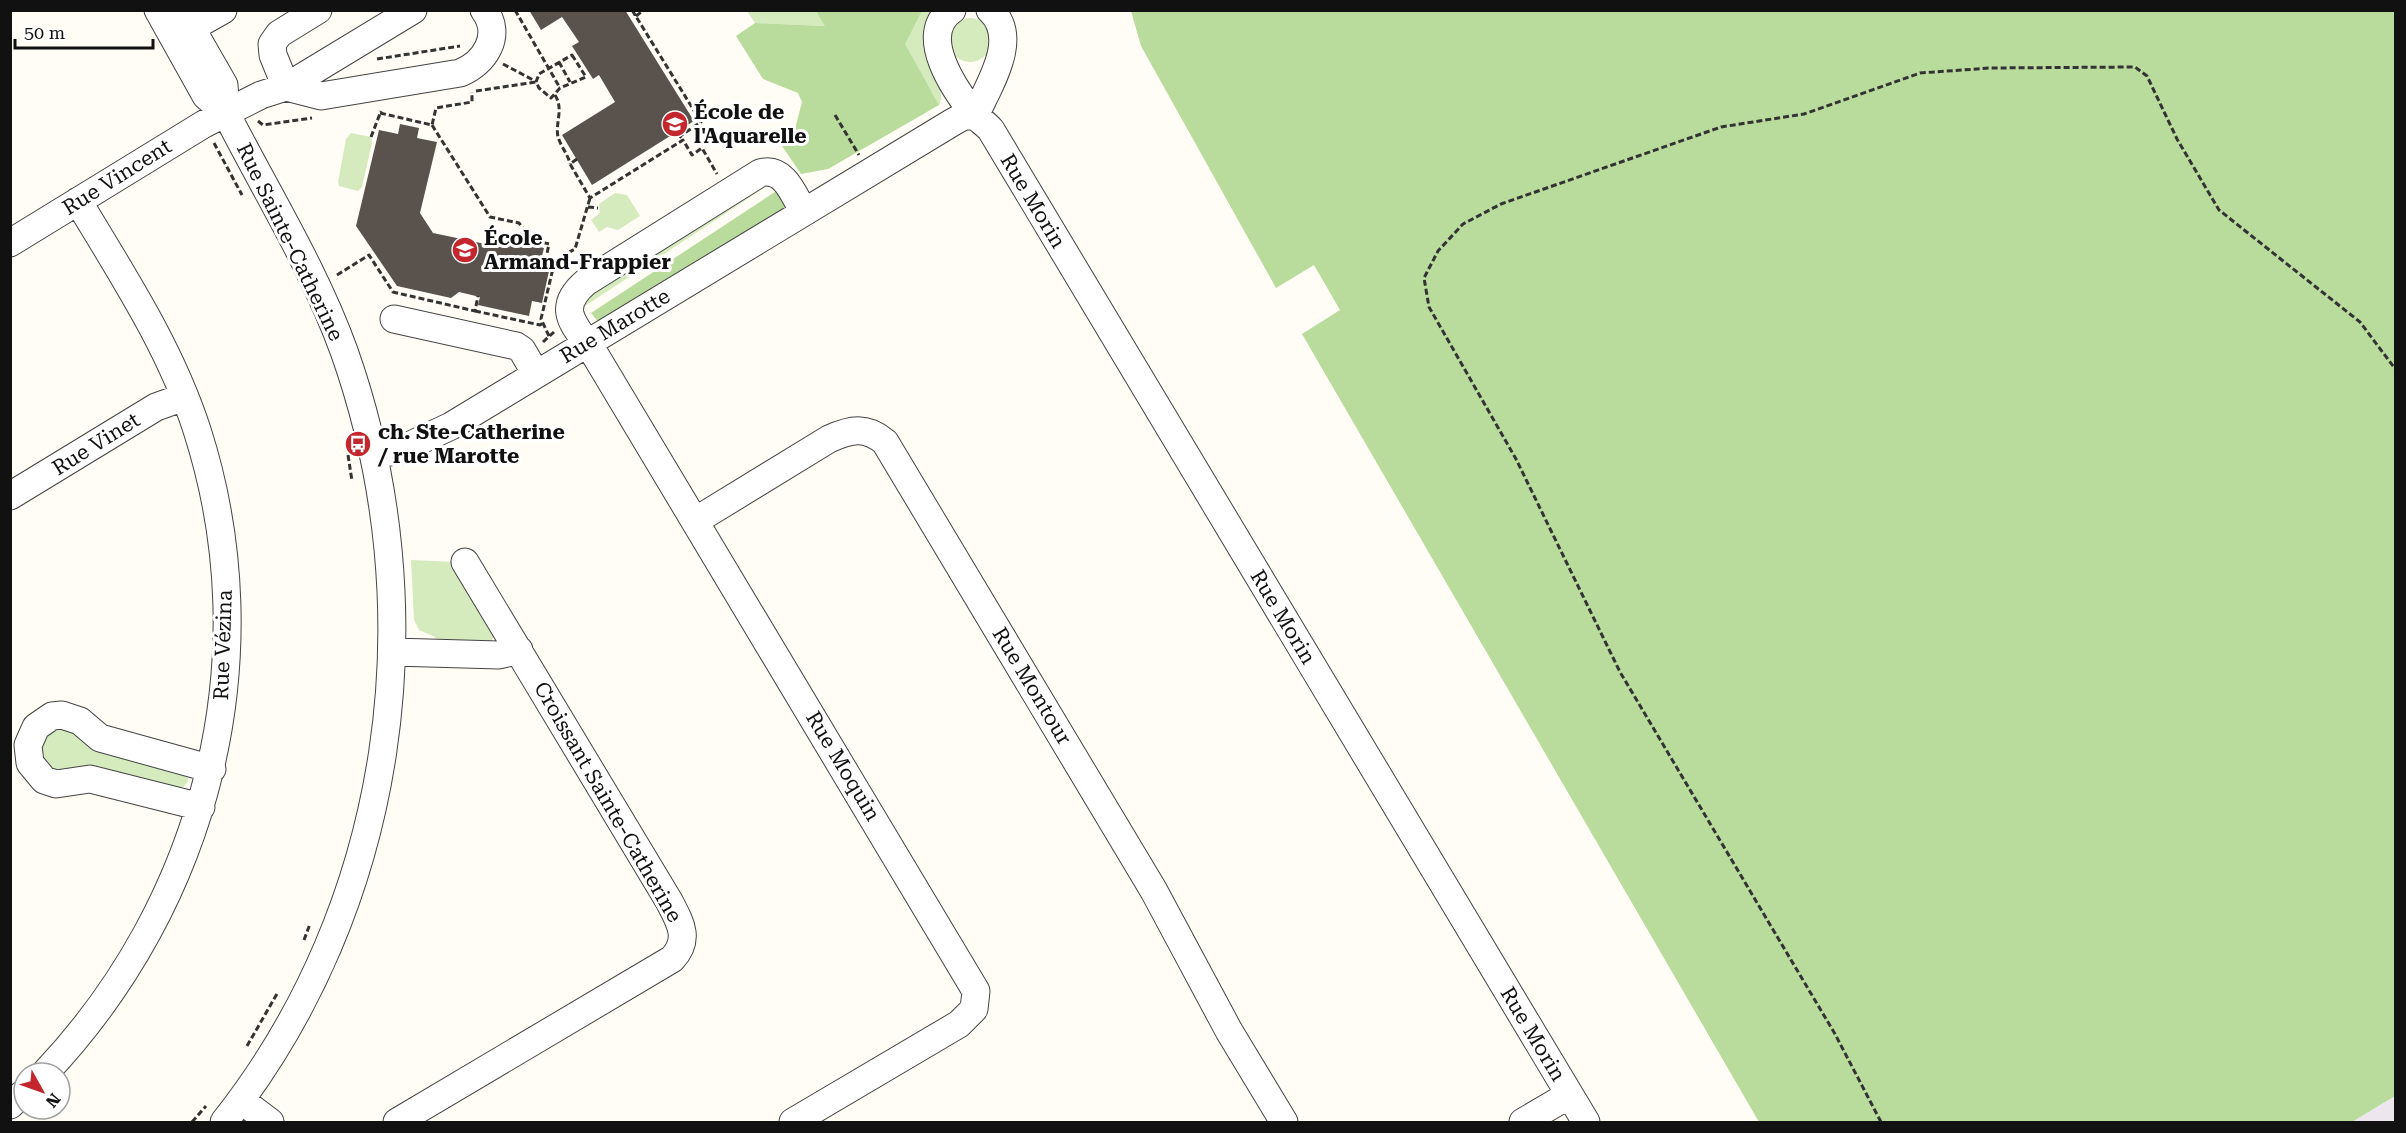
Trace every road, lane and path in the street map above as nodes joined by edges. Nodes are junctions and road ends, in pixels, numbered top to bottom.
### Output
1 (158, 10) edge
2 (223, 10) edge
3 (318, 10) edge
4 (413, 10) edge
5 (484, 10) edge
6 (514, 10) edge
7 (632, 10) edge
8 (644, 10) edge
9 (952, 10) edge
10 (990, 10) edge
11 (635, 16) junction
12 (186, 19) edge
13 (468, 49) dead end
14 (370, 61) dead end
15 (559, 62) junction
16 (502, 63) dead end
17 (548, 68) junction
18 (570, 81) junction
19 (536, 82) junction
20 (286, 87) junction
21 (560, 88) junction
22 (471, 92) dead end
23 (555, 95) junction
24 (382, 106) dead end
25 (226, 113) junction
26 (380, 113) junction
27 (836, 116) dead end
28 (975, 116) junction
29 (432, 125) junction
30 (371, 137) dead end
31 (683, 140) junction
32 (214, 144) dead end
33 (860, 156) dead end
34 (577, 159) dead end
35 (570, 164) junction
36 (721, 180) dead end
37 (243, 198) dead end
38 (590, 198) junction
39 (78, 201) junction
40 (588, 207) junction
41 (598, 208) dead end
42 (803, 211) junction
43 (10, 243) edge
44 (374, 253) dead end
45 (370, 256) junction
46 (335, 276) dead end
47 (478, 296) dead end
48 (475, 310) junction
49 (394, 319) dead end
50 (543, 323) dead end
51 (559, 330) dead end
52 (587, 343) junction
53 (538, 347) dead end
54 (2396, 370) edge
55 (537, 374) junction
56 (184, 397) junction
57 (374, 455) junction
58 (350, 470) dead end
59 (355, 490) dead end
60 (10, 496) edge
61 (695, 521) junction
62 (465, 562) dead end
63 (519, 650) junction
64 (393, 652) junction
65 (212, 769) junction
66 (201, 807) junction
67 (314, 915) dead end
68 (302, 947) dead end
69 (281, 987) dead end
70 (244, 1051) dead end
71 (56, 1061) edge
72 (1569, 1095) junction
73 (241, 1100) junction
74 (216, 1113) edge
75 (192, 1122) edge
76 (270, 1122) edge
77 (398, 1122) edge
78 (793, 1122) edge
79 (1284, 1122) edge
80 (1523, 1122) edge
81 (1586, 1122) edge
82 (1881, 1122) edge

1 - 25 street, Rue Sainte-Catherine
2 - 12 street
3 - 20 street
4 - 20 street, Rue Vincent
5 - 20 street
6 - 17 path
7 - 11 path
8 - 11 path
9 - 28 street, Rue Morin
10 - 28 street
11 - 31 path
12 - 25 street, Rue Sainte-Catherine
13 - 14 path
15 - 17 path
15 - 18 path
15 - 18 path
16 - 19 path
17 - 19 path
17 - 21 path
18 - 21 path
19 - 23 path
20 - 25 street, Rue Vincent
21 - 23 path
22 - 29 path
23 - 35 path
24 - 26 path
25 - 39 street, Rue Vincent
25 - 57 street, Rue Sainte-Catherine
26 - 29 path
26 - 30 path
27 - 33 path
28 - 42 street, Rue Marotte
28 - 72 street, Rue Morin
29 - 40 path
31 - 36 path
31 - 38 path
32 - 37 path, Rue Sainte-Catherine
34 - 35 path
35 - 38 path
38 - 40 path
39 - 43 street, Rue Vincent
39 - 56 street, Rue Vézina
40 - 41 path
42 - 52 street, Rue Marotte
42 - 52 street, Rue Moquin
44 - 45 path
45 - 46 path
45 - 48 path
47 - 48 path
48 - 50 path
49 - 55 street
51 - 53 path, Rue Marotte
52 - 55 street, Rue Marotte
52 - 61 street, Rue Moquin
54 - 82 path
55 - 57 street, Rue Marotte
56 - 60 street, Rue Vinet
56 - 65 street, Rue Vézina
57 - 64 street, Rue Sainte-Catherine
58 - 59 path
61 - 78 street, Rue Moquin
61 - 79 street, Rue Montour
62 - 63 street, Croissant Sainte-Catherine
63 - 64 street
63 - 77 street, Croissant Sainte-Catherine
64 - 73 street, Rue Sainte-Catherine
65 - 66 street, Rue Vézina
65 - 66 street
66 - 71 street, Rue Vézina
67 - 68 path
69 - 70 path
72 - 80 street
72 - 81 street, Rue Morin
73 - 74 street, Rue Sainte-Catherine
73 - 76 street
74 - 75 path

